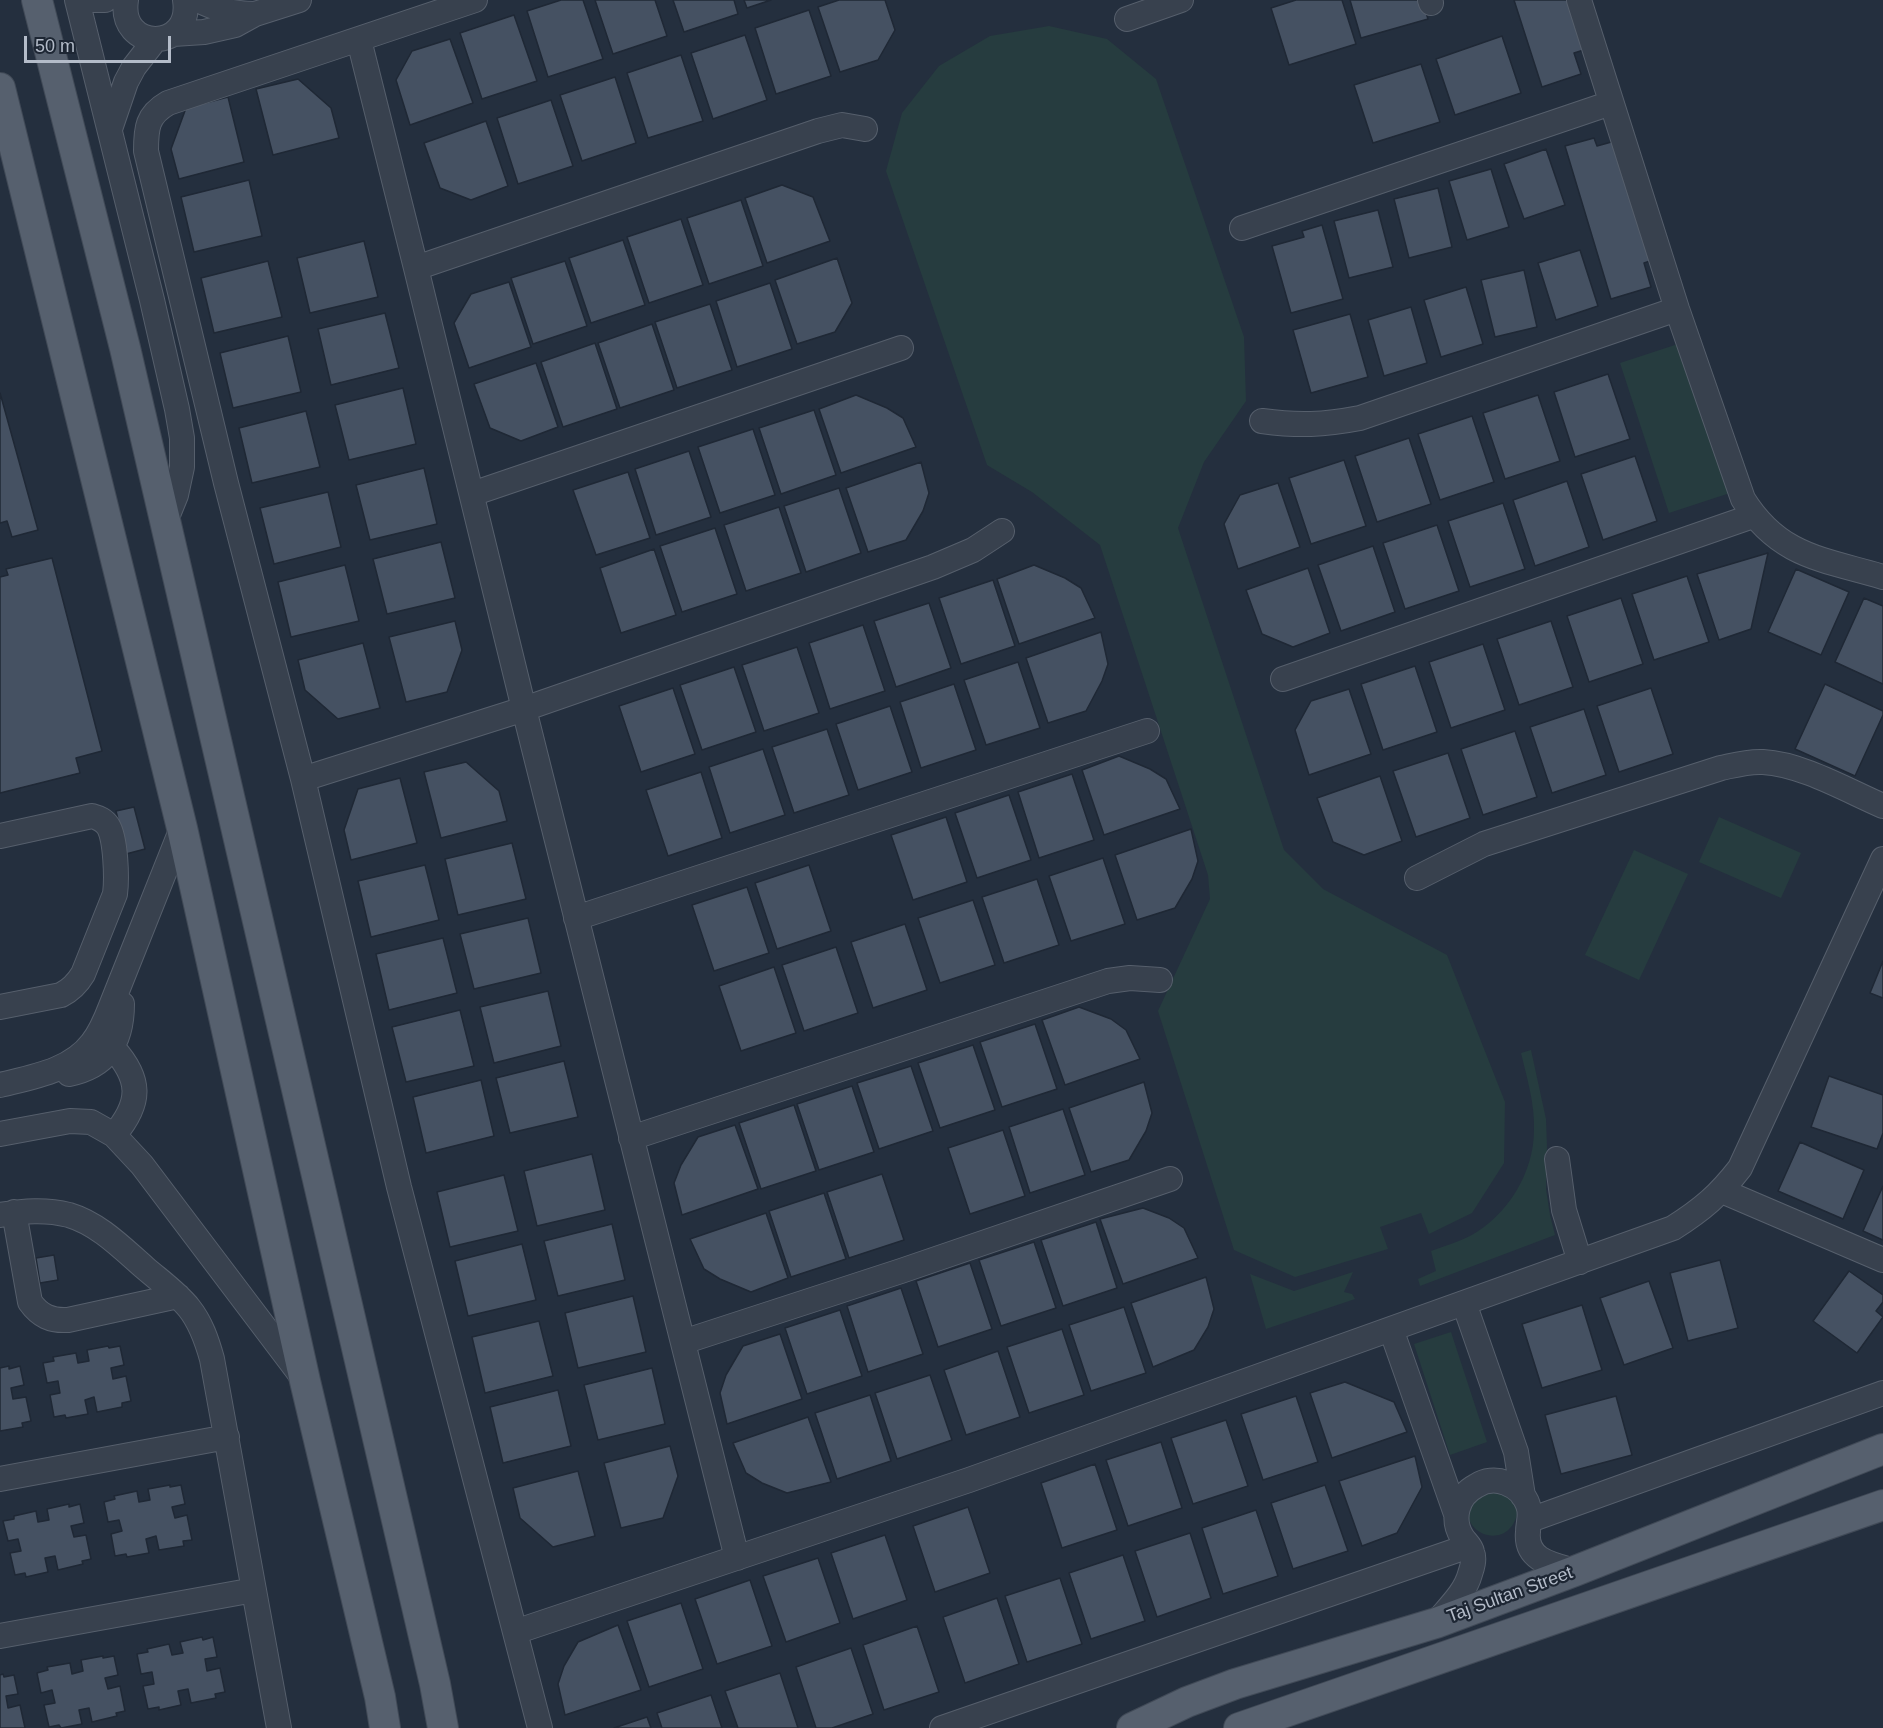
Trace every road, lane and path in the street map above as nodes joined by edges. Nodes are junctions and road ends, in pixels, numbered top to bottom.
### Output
1 (37, 0) edge
2 (77, 0) edge
3 (87, 0) edge
4 (105, 0) edge
5 (126, 0) edge
6 (185, 0) edge
7 (198, 0) edge
8 (299, 0) edge
9 (475, 0) edge
10 (1181, 0) edge
11 (1579, 0) edge
12 (255, 15) junction
13 (1127, 19) dead end
14 (164, 37) junction
15 (359, 40) junction
16 (0, 88) edge
17 (1611, 103) junction
18 (110, 129) junction
19 (865, 129) dead end
20 (1242, 228) dead end
21 (417, 268) junction
22 (1677, 309) junction
23 (901, 348) dead end
24 (1262, 421) dead end
25 (472, 494) junction
26 (1753, 516) junction
27 (165, 522) junction
28 (1002, 531) dead end
29 (1883, 577) edge
30 (1283, 679) dead end
31 (524, 709) junction
32 (1147, 731) dead end
33 (303, 779) junction
34 (1883, 806) edge
35 (182, 828) junction
36 (0, 836) edge
37 (1883, 858) edge
38 (1417, 878) dead end
39 (576, 918) junction
40 (1160, 980) dead end
41 (122, 981) junction
42 (0, 1007) edge
43 (112, 1048) junction
44 (34, 1077) junction
45 (0, 1085) edge
46 (0, 1134) edge
47 (114, 1135) junction
48 (631, 1138) junction
49 (1557, 1159) dead end
50 (1170, 1179) dead end
51 (1722, 1191) junction
52 (7, 1214) edge
53 (1883, 1260) edge
54 (1580, 1262) junction
55 (178, 1296) junction
56 (1464, 1303) junction
57 (1391, 1329) junction
58 (682, 1342) junction
59 (305, 1381) junction
60 (1883, 1393) edge
61 (227, 1437) junction
62 (1883, 1449) edge
63 (0, 1479) edge
64 (1523, 1496) junction
65 (1883, 1505) edge
66 (1456, 1514) junction
67 (1530, 1520) junction
68 (1469, 1546) junction
69 (736, 1558) junction
70 (1575, 1571) junction
71 (254, 1590) junction
72 (1436, 1623) junction
73 (515, 1632) junction
74 (0, 1636) edge
75 (279, 1728) edge
76 (385, 1728) edge
77 (443, 1728) edge
78 (540, 1728) edge
79 (942, 1728) edge
80 (1132, 1728) edge
81 (1239, 1728) edge

1 - 27 main road
2 - 18 street
3 - 4 street
5 - 14 street
6 - 14 street
7 - 12 street
8 - 12 street
9 - 15 street
10 - 13 street
11 - 17 street
12 - 14 street
14 - 18 street
15 - 21 street
15 - 33 street
16 - 35 main road
17 - 20 street
17 - 22 street
18 - 27 street
19 - 21 street
21 - 25 street
22 - 24 street
22 - 26 street
23 - 25 street
25 - 31 street
26 - 29 street
26 - 30 street
27 - 77 main road
28 - 31 street
31 - 33 street
31 - 39 street
32 - 39 street
33 - 73 street
34 - 38 street
35 - 41 street
35 - 59 main road
36 - 42 street
37 - 51 street
39 - 48 street
40 - 48 street
41 - 43 street
41 - 44 street
43 - 44 street
43 - 47 street
44 - 45 street
46 - 47 street
47 - 59 street
48 - 58 street
49 - 54 street
50 - 58 street
51 - 53 street
51 - 54 street
52 - 55 street
52 - 55 street
54 - 56 street
55 - 61 street
56 - 57 street
56 - 64 street
57 - 66 street
57 - 69 street
58 - 69 street
59 - 76 main road
60 - 67 street
61 - 63 street
61 - 71 street
62 - 70 main road, Taj Sultan Street
64 - 66 street
64 - 67 street
65 - 81 main road, Taj Sultan Street
66 - 68 street
67 - 70 street
68 - 72 street
68 - 79 street
69 - 73 street
70 - 72 main road, Taj Sultan Street
71 - 74 street
71 - 75 street
72 - 80 main road, Taj Sultan Street
73 - 78 street

